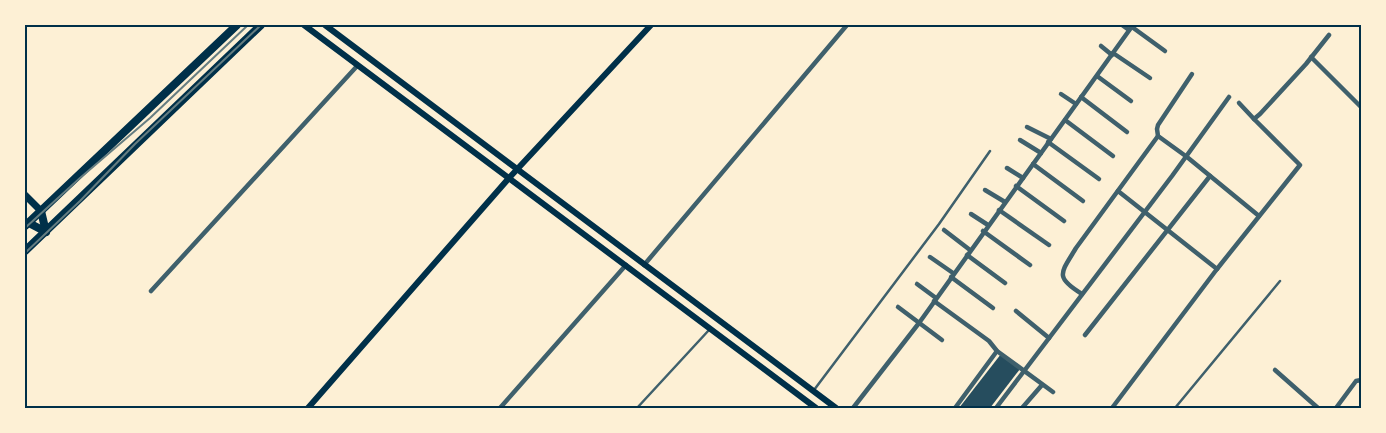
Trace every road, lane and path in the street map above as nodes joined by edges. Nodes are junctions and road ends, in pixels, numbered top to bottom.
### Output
1 (237, 25) edge
2 (261, 25) edge
3 (304, 25) edge
4 (325, 25) edge
5 (651, 25) edge
6 (847, 25) edge
7 (1122, 25) edge
8 (1131, 27) edge
9 (1330, 35) dead end
10 (1101, 46) dead end
11 (1165, 51) dead end
12 (1113, 54) junction
13 (1311, 57) junction
14 (358, 65) junction
15 (1192, 74) dead end
16 (1097, 76) junction
17 (1150, 78) dead end
18 (1061, 94) dead end
19 (1081, 97) junction
20 (1229, 97) dead end
21 (1131, 101) dead end
22 (1076, 104) junction
23 (1239, 104) dead end
24 (1361, 106) edge
25 (1254, 119) junction
26 (1064, 120) junction
27 (1027, 127) dead end
28 (1126, 132) dead end
29 (1158, 136) junction
30 (1020, 140) dead end
31 (1050, 140) junction
32 (990, 150) dead end
33 (1041, 153) junction
34 (1113, 156) dead end
35 (1186, 157) junction
36 (1033, 164) junction
37 (1007, 168) dead end
38 (517, 169) junction
39 (1210, 176) junction
40 (509, 178) junction
41 (1022, 178) junction
42 (1099, 179) dead end
43 (1016, 186) junction
44 (986, 190) dead end
45 (1118, 190) junction
46 (25, 195) edge
47 (1083, 201) dead end
48 (1005, 202) junction
49 (999, 210) junction
50 (41, 211) junction
51 (1146, 212) junction
52 (971, 214) dead end
53 (1258, 216) junction
54 (1064, 221) dead end
55 (26, 223) edge
56 (988, 225) junction
57 (1168, 229) junction
58 (944, 230) dead end
59 (983, 231) junction
60 (46, 232) junction
61 (1049, 245) dead end
62 (970, 250) junction
63 (25, 251) edge
64 (967, 255) junction
65 (930, 257) dead end
66 (626, 265) junction
67 (644, 265) junction
68 (1030, 265) dead end
69 (1217, 269) junction
70 (952, 275) junction
71 (1280, 281) dead end
72 (1005, 283) dead end
73 (917, 284) dead end
74 (151, 291) dead end
75 (1082, 294) junction
76 (935, 299) junction
77 (898, 307) dead end
78 (993, 308) dead end
79 (1016, 311) dead end
80 (717, 320) junction
81 (919, 322) junction
82 (710, 329) junction
83 (1085, 335) dead end
84 (1049, 338) junction
85 (942, 340) dead end
86 (997, 351) junction
87 (1275, 370) dead end
88 (1023, 371) junction
89 (1361, 380) edge
90 (1042, 385) junction
91 (813, 391) junction
92 (1052, 392) dead end
93 (807, 405) edge
94 (308, 408) edge
95 (500, 408) edge
96 (637, 408) edge
97 (816, 408) edge
98 (836, 408) edge
99 (853, 408) edge
100 (954, 408) edge
101 (996, 408) edge
102 (1022, 408) edge
103 (1112, 408) edge
104 (1175, 408) edge
105 (1318, 408) edge
106 (1336, 408) edge

1 - 50 highway
2 - 60 highway
3 - 14 main road
4 - 38 main road
5 - 38 main road
6 - 67 street
7 - 8 street
8 - 11 street
8 - 12 street
9 - 13 street
10 - 12 street
12 - 16 street
12 - 17 street
13 - 24 street
13 - 25 street
14 - 40 main road
14 - 74 street
15 - 29 street
16 - 19 street
16 - 21 street
18 - 22 street
19 - 22 street
19 - 28 street
20 - 35 street
22 - 26 street
23 - 25 street
25 - 53 street
26 - 31 street
26 - 34 street
27 - 31 street
29 - 35 street
29 - 45 street
30 - 33 street
31 - 33 street
31 - 42 street
32 - 91 lane
33 - 36 street
35 - 39 street
35 - 51 street
36 - 41 street
36 - 47 street
37 - 41 street
38 - 40 main road
38 - 67 main road
39 - 53 street
39 - 57 street
40 - 66 main road
40 - 94 main road
41 - 43 street
43 - 48 street
43 - 54 street
44 - 48 street
45 - 51 street
45 - 75 street
46 - 50 main road
48 - 49 street
49 - 56 street
49 - 61 street
50 - 55 highway
50 - 60 highway
51 - 57 street
51 - 75 street
52 - 56 street
53 - 69 street
55 - 60 highway
56 - 59 street
57 - 69 street
57 - 83 street
58 - 62 street
59 - 62 street
59 - 68 street
60 - 63 highway
62 - 64 street
64 - 70 street
64 - 72 street
65 - 70 street
66 - 82 main road
66 - 95 street
67 - 80 main road
69 - 103 street
70 - 76 street
70 - 78 street
71 - 104 lane
73 - 76 street
75 - 84 street
76 - 81 street
76 - 86 street
77 - 81 street
79 - 84 street
80 - 82 street
80 - 91 main road
81 - 85 street
81 - 99 street
82 - 93 main road
82 - 96 lane
84 - 88 street
86 - 88 street
86 - 100 street
87 - 105 street
88 - 90 street
88 - 101 street
89 - 106 street
90 - 92 street
90 - 102 street
91 - 98 main road
93 - 97 main road

